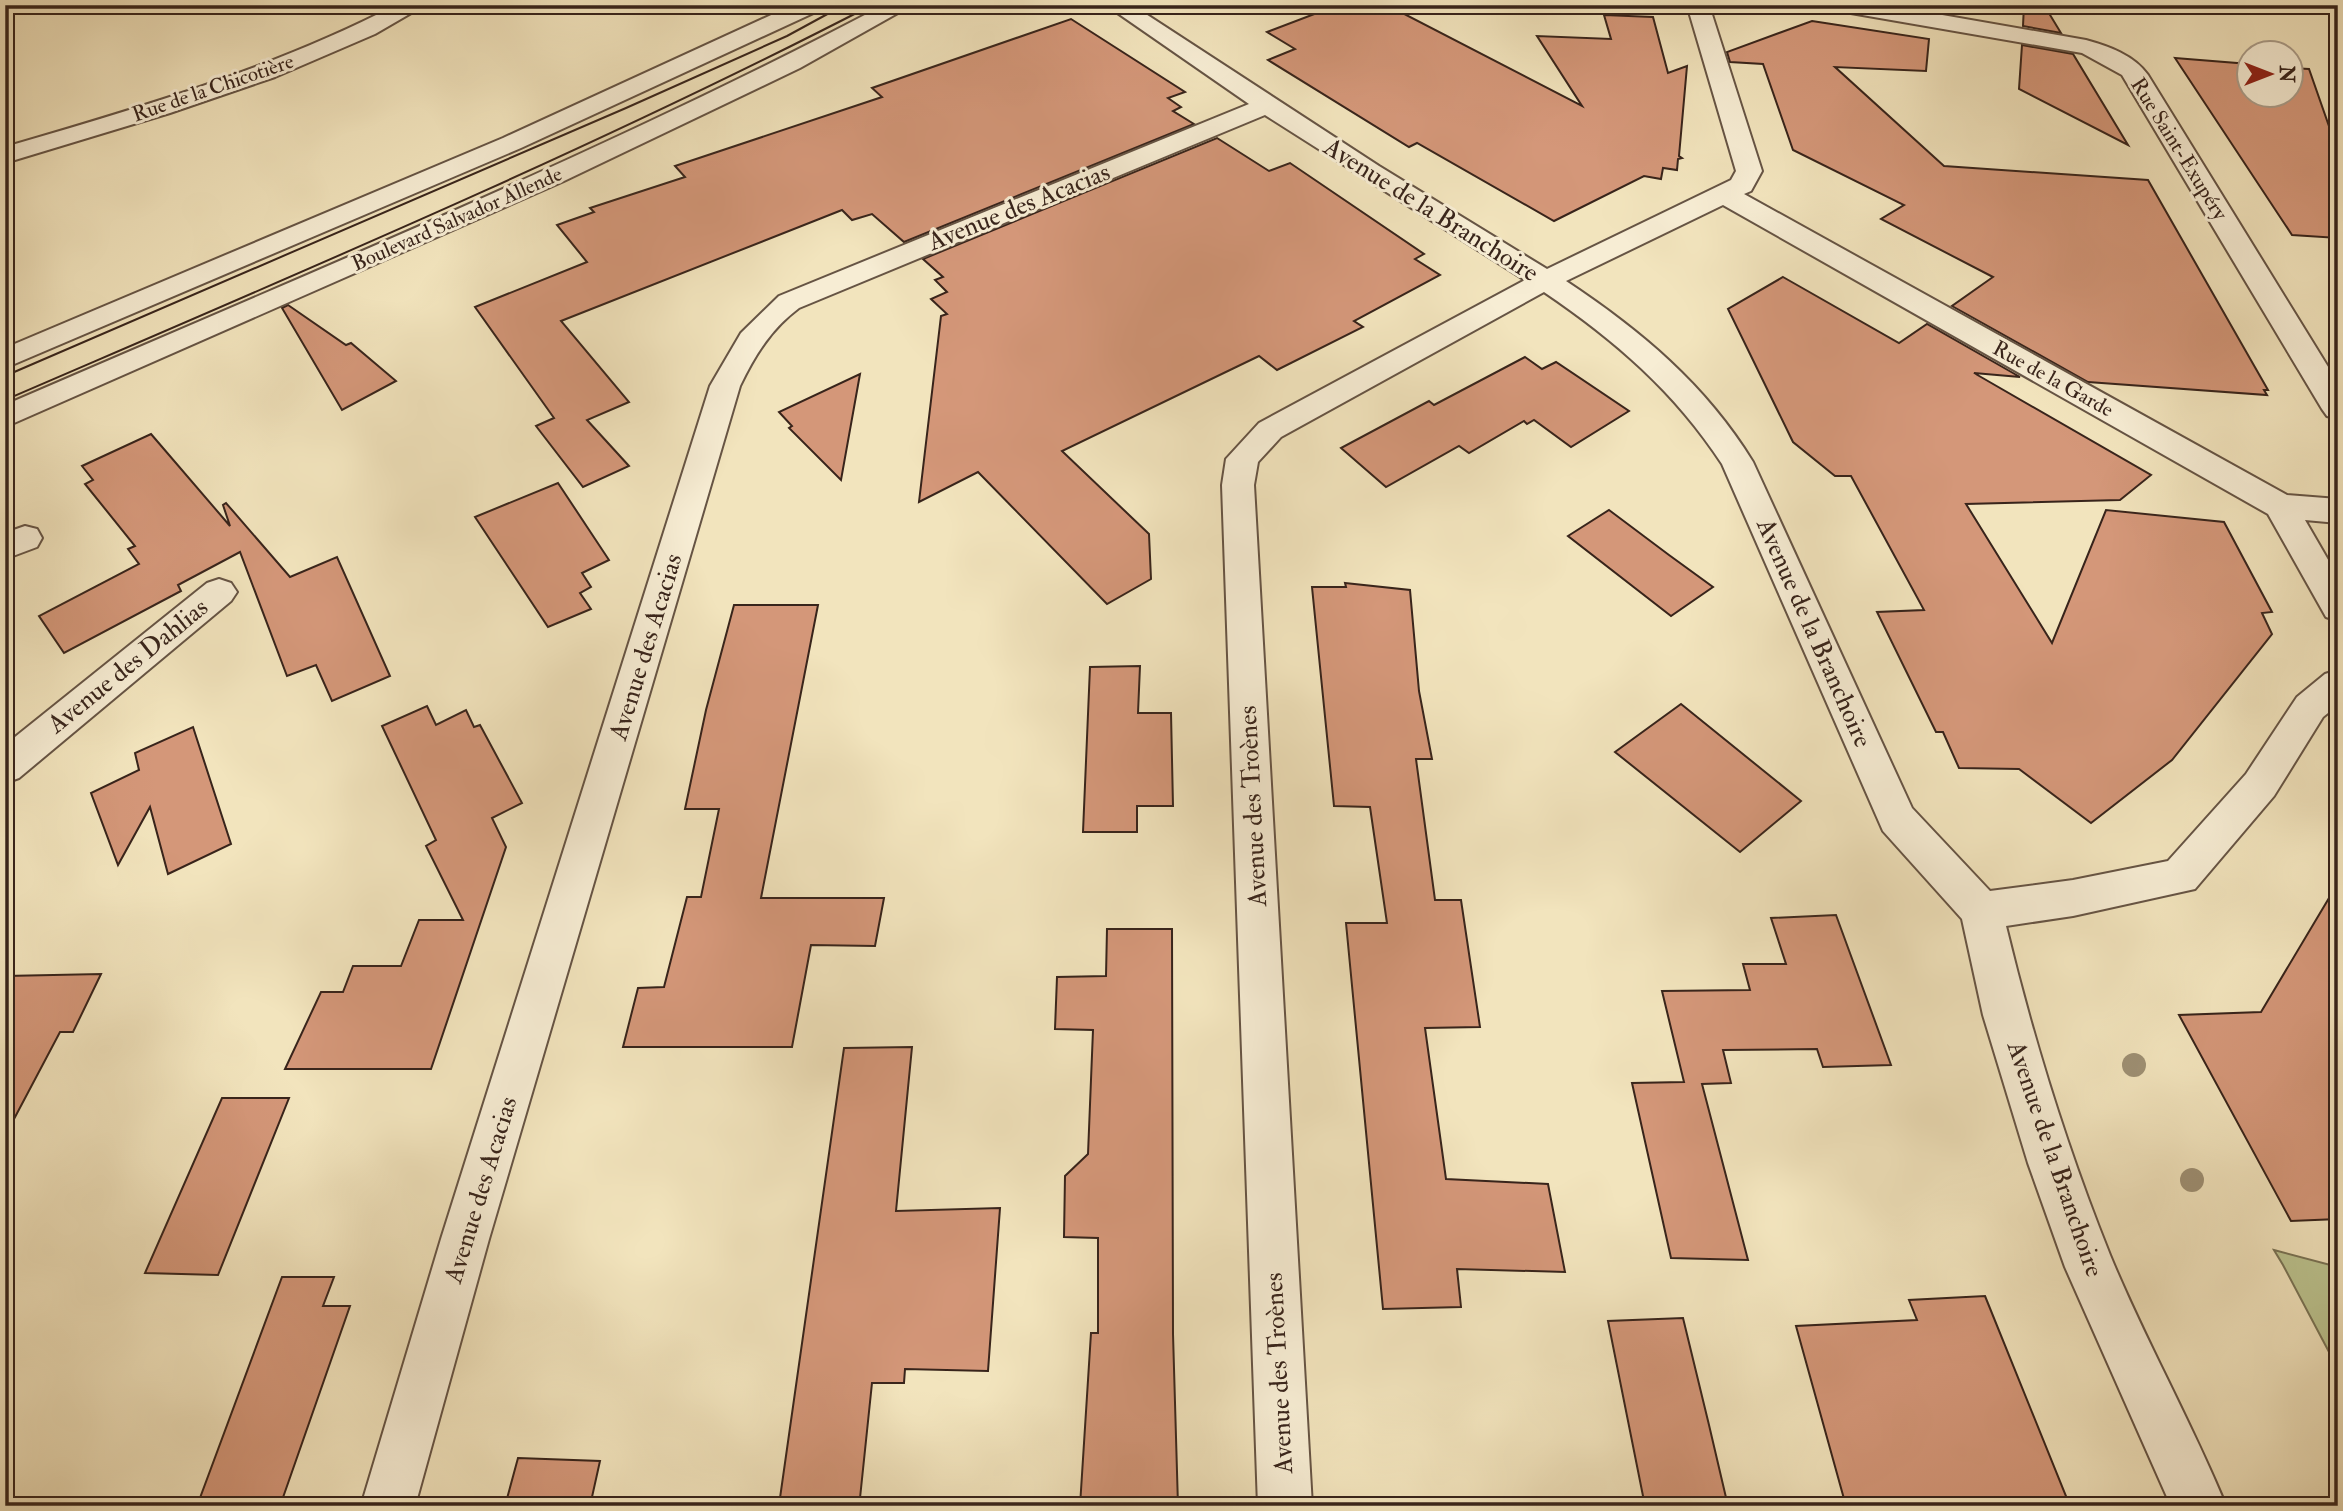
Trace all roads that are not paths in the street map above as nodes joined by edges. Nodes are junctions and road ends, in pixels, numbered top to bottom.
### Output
1 (414, 5) edge
2 (812, 5) edge
3 (901, 5) edge
4 (1117, 5) edge
5 (1698, 5) edge
6 (1845, 5) edge
7 (1266, 106) junction
8 (5, 155) edge
9 (1724, 194) junction
10 (1544, 281) junction
11 (5, 359) edge
12 (2338, 410) edge
13 (5, 417) edge
14 (2280, 506) junction
15 (2338, 510) edge
16 (219, 592) dead end
17 (2338, 608) edge
18 (2338, 684) edge
19 (5, 767) edge
20 (1981, 911) junction
21 (388, 1506) edge
22 (1286, 1506) edge
23 (2199, 1506) edge

1 - 8 street, Rue de la Chicotière
2 - 11 street, Boulevard Salvador Allende
3 - 13 street, Boulevard Salvador Allende
4 - 7 street, Avenue de la Branchoire
5 - 9 street
6 - 12 street, Rue Saint-Exupéry
7 - 10 street, Avenue de la Branchoire
7 - 21 street, Avenue des Acacias
9 - 10 street
9 - 14 street, Rue de la Garde
10 - 20 street, Avenue de la Branchoire
10 - 22 street, Avenue des Troènes
14 - 15 street
14 - 17 street
16 - 19 street, Avenue des Dahlias
18 - 20 street
20 - 23 street, Avenue de la Branchoire

